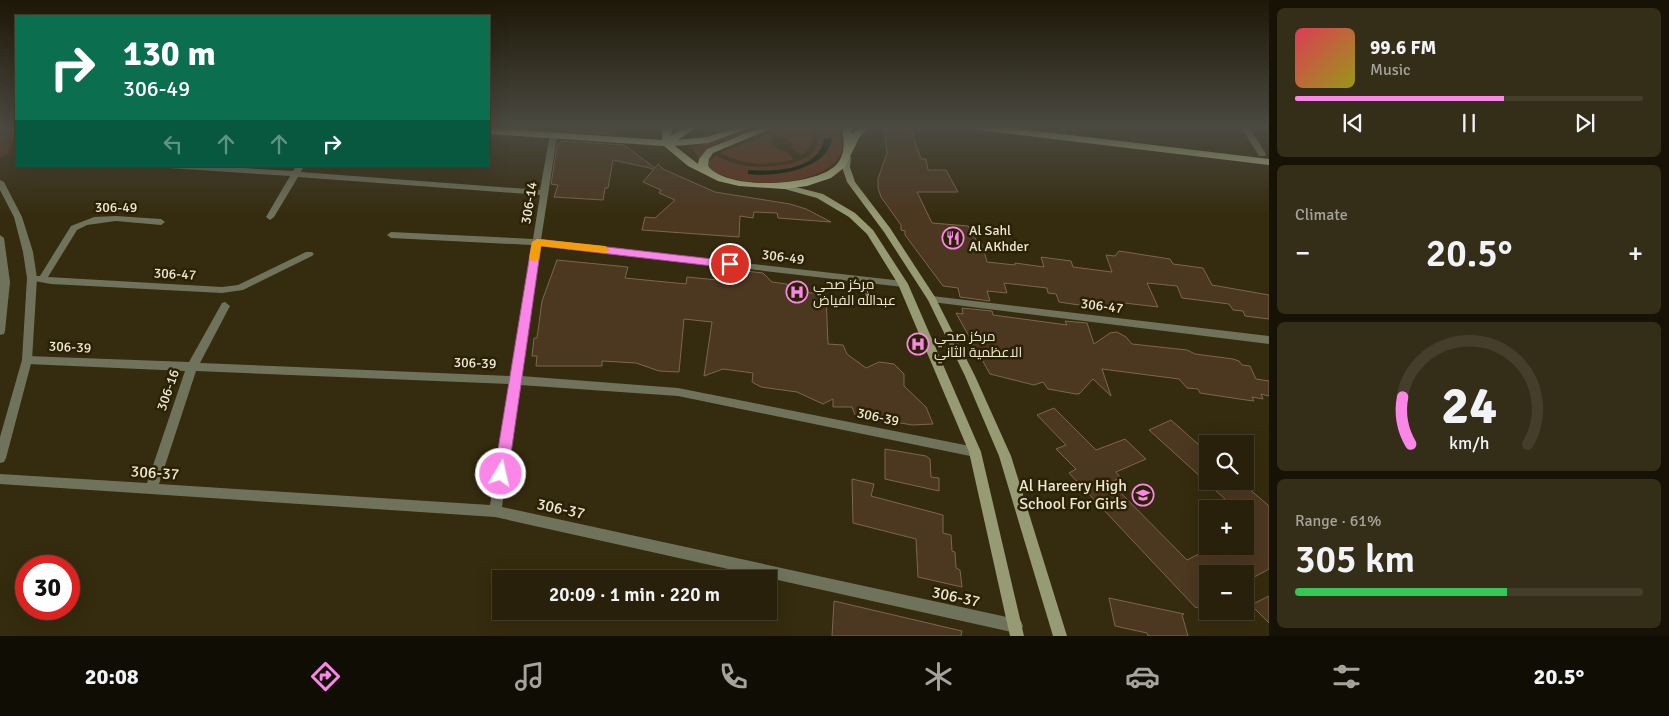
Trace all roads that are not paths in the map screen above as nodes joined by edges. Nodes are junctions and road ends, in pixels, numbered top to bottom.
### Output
1 (550, 157) edge
2 (682, 157) edge
3 (706, 157) edge
4 (846, 157) edge
5 (848, 157) edge
6 (200, 167) edge
7 (298, 170) edge
8 (709, 174) junction
9 (0, 182) edge
10 (784, 186) junction
11 (544, 193) junction
12 (270, 217) dead end
13 (161, 222) dead end
14 (391, 235) dead end
15 (0, 238) edge
16 (537, 242) junction
17 (309, 254) dead end
18 (37, 279) junction
19 (903, 284) junction
20 (932, 299) junction
21 (225, 306) dead end
22 (0, 331) edge
23 (1269, 340) edge
24 (27, 360) junction
25 (192, 367) junction
26 (516, 380) junction
27 (975, 452) junction
28 (0, 458) edge
29 (0, 479) edge
30 (151, 489) junction
31 (495, 512) junction
32 (1017, 631) edge
33 (1060, 636) edge

1 - 11 street, 306-14
2 - 8 main road
3 - 8 main road
4 - 10 main road
5 - 20 main road
6 - 7 street
7 - 11 street
7 - 12 street
8 - 10 main road
9 - 18 street
10 - 19 main road
11 - 16 street, 306-14
13 - 18 street, 306-49
14 - 16 street, 306-49
15 - 22 street
16 - 19 street, 306-49
16 - 26 street, 306-14
17 - 18 street, 306-47
18 - 24 street
19 - 27 main road
20 - 23 street, 306-47
20 - 33 main road
21 - 25 street, 306-16
24 - 25 street, 306-39
24 - 28 street
25 - 26 street, 306-39
25 - 30 street, 306-16
26 - 27 street, 306-39
26 - 31 street, 306-14
27 - 32 main road
29 - 30 street, 306-37
30 - 31 street, 306-37
31 - 32 street, 306-37

